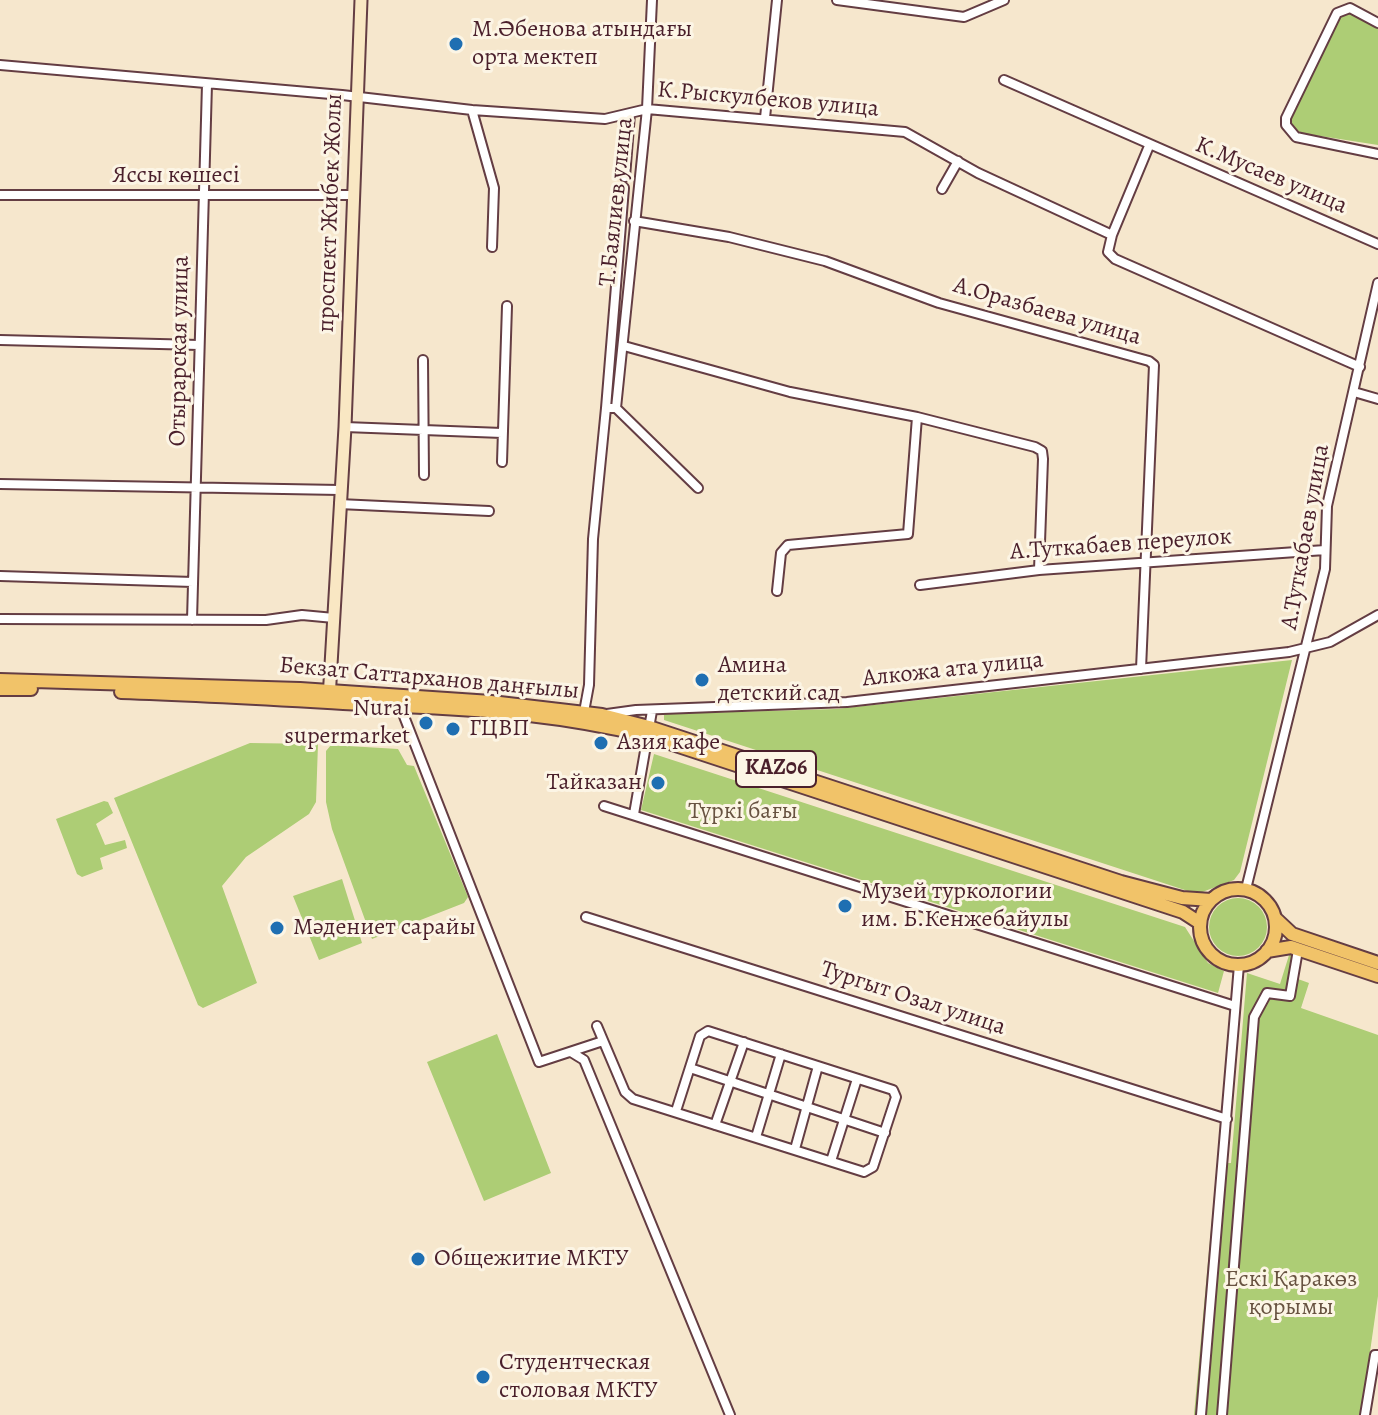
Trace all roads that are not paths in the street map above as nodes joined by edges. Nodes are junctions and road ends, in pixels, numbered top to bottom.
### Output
1 (361, 0) edge
2 (652, 0) edge
3 (777, 0) edge
4 (837, 0) edge
5 (1004, 0) edge
6 (1378, 23) edge
7 (0, 65) edge
8 (1004, 80) dead end
9 (207, 84) junction
10 (357, 98) junction
11 (647, 109) junction
12 (472, 110) junction
13 (630, 114) junction
14 (765, 118) junction
15 (1149, 146) junction
16 (1378, 154) edge
17 (958, 161) junction
18 (625, 177) dead end
19 (624, 188) dead end
20 (942, 189) dead end
21 (0, 195) edge
22 (353, 195) junction
23 (204, 196) junction
24 (634, 221) junction
25 (1112, 235) junction
26 (1378, 244) edge
27 (492, 247) dead end
28 (1378, 283) edge
29 (507, 306) dead end
30 (0, 340) edge
31 (199, 345) junction
32 (624, 346) junction
33 (423, 360) dead end
34 (1360, 367) junction
35 (1354, 392) junction
36 (1378, 399) edge
37 (611, 408) junction
38 (917, 417) junction
39 (345, 427) junction
40 (424, 430) junction
41 (502, 433) junction
42 (502, 462) dead end
43 (424, 475) dead end
44 (0, 484) edge
45 (698, 488) dead end
46 (197, 489) junction
47 (340, 490) junction
48 (339, 504) junction
49 (489, 511) dead end
50 (1325, 550) junction
51 (1145, 563) junction
52 (1039, 570) junction
53 (0, 576) edge
54 (193, 582) junction
55 (920, 585) dead end
56 (777, 591) dead end
57 (1378, 615) edge
58 (334, 618) junction
59 (0, 619) edge
60 (192, 620) junction
61 (1308, 647) junction
62 (1141, 669) junction
63 (0, 680) edge
64 (0, 689) edge
65 (329, 695) junction
66 (400, 706) junction
67 (652, 711) junction
68 (584, 712) junction
69 (602, 715) junction
70 (649, 732) junction
71 (604, 806) dead end
72 (634, 814) junction
73 (1246, 889) junction
74 (1211, 900) junction
75 (1275, 916) junction
76 (586, 917) dead end
77 (1200, 923) junction
78 (1298, 950) junction
79 (1267, 951) junction
80 (1378, 963) edge
81 (1239, 965) junction
82 (1378, 976) edge
83 (1235, 1006) junction
84 (597, 1026) dead end
85 (603, 1041) junction
86 (744, 1042) junction
87 (570, 1051) junction
88 (781, 1054) junction
89 (818, 1066) junction
90 (690, 1068) junction
91 (857, 1079) junction
92 (730, 1081) junction
93 (768, 1094) junction
94 (806, 1107) junction
95 (676, 1111) junction
96 (844, 1119) junction
97 (1227, 1119) junction
98 (715, 1125) junction
99 (885, 1133) junction
100 (756, 1137) junction
101 (795, 1149) junction
102 (831, 1161) junction
103 (1378, 1355) edge
104 (730, 1415) edge
105 (1201, 1415) edge
106 (1222, 1415) edge
107 (1365, 1415) edge

1 - 10 main road, проспект Жибек Жолы
2 - 11 street, Т.Баялиев улица
3 - 14 street
4 - 5 street
6 - 16 street
7 - 9 street, К.Рыскулбеков улица
8 - 15 street, К.Мусаев улица
9 - 10 street, К.Рыскулбеков улица
9 - 23 street, Отырарская улица
10 - 12 street, К.Рыскулбеков улица
10 - 22 main road, проспект Жибек Жолы
11 - 13 street, К.Рыскулбеков улица
11 - 14 street, К.Рыскулбеков улица
11 - 24 street, Т.Баялиев улица
12 - 13 street, К.Рыскулбеков улица
12 - 27 street
13 - 18 street, Т.Баялиев улица
14 - 17 street, К.Рыскулбеков улица
15 - 25 street
15 - 26 street, К.Мусаев улица
17 - 20 street
17 - 25 street, К.Рыскулбеков улица
19 - 37 street, Т.Баялиев улица
21 - 23 street, Яссы көшесі
22 - 23 street, Яссы көшесі
22 - 39 main road, проспект Жибек Жолы
23 - 31 street, Отырарская улица
24 - 32 street, Т.Баялиев улица
24 - 51 street, А.Оразбаева улица
25 - 34 street
28 - 34 street, А.Туткабаев улица
29 - 41 street
30 - 31 street
31 - 46 street, Отырарская улица
32 - 37 street, Т.Баялиев улица
32 - 38 street
33 - 40 street
34 - 35 street, А.Туткабаев улица
35 - 36 street
35 - 50 street, А.Туткабаев улица
37 - 45 street
37 - 68 street, Т.Баялиев улица
38 - 52 street
38 - 56 street
39 - 40 street
39 - 47 main road, проспект Жибек Жолы
40 - 41 street
40 - 43 street
41 - 42 street
44 - 46 street
46 - 47 street
46 - 54 street, Отырарская улица
47 - 48 main road, проспект Жибек Жолы
48 - 49 street
48 - 58 main road, проспект Жибек Жолы
50 - 51 street, А.Туткабаев переулок
50 - 61 street, А.Туткабаев улица
51 - 52 street, А.Туткабаев переулок
51 - 62 street, А.Оразбаева улица
52 - 55 street, А.Туткабаев переулок
53 - 54 street
54 - 60 street, Отырарская улица
57 - 61 street, Алкожа ата улица
58 - 60 street
58 - 65 main road, проспект Жибек Жолы
59 - 60 street
61 - 62 street, Алкожа ата улица
61 - 73 street, А.Туткабаев улица
62 - 67 street, Алкожа ата улица
63 - 65 main road, Бекзат Саттарханов даңғылы / KАZ06
64 - 65 main road, Бекзат Саттарханов даңғылы / KАZ06
65 - 66 main road, Бекзат Саттарханов даңғылы / KАZ06
65 - 68 main road, Бекзат Саттарханов даңғылы / KАZ06
66 - 70 main road, Бекзат Саттарханов даңғылы / KАZ06
66 - 87 street
67 - 69 street, Алкожа ата улица
67 - 70 street
68 - 69 main road, Бекзат Саттарханов даңғылы / KАZ06
69 - 70 main road, Бекзат Саттарханов даңғылы / KАZ06
70 - 72 street
70 - 74 main road, Бекзат Саттарханов даңғылы / KАZ06
70 - 77 main road, Бекзат Саттарханов даңғылы / KАZ06
71 - 72 street
72 - 83 street
73 - 74 main road, KАZ06
73 - 75 main road
74 - 77 main road
75 - 79 main road
75 - 80 main road
76 - 97 street, Тургыт Озал улица
77 - 81 main road
78 - 79 main road
78 - 82 main road
78 - 106 street
79 - 81 main road
81 - 83 street
83 - 97 street
84 - 85 street
85 - 87 street
85 - 95 street
86 - 88 street
86 - 90 street
86 - 92 street
87 - 104 street
88 - 89 street
88 - 93 street
89 - 91 street
89 - 94 street
90 - 92 street
90 - 95 street
91 - 96 street
91 - 99 street
92 - 93 street
92 - 98 street
93 - 94 street
93 - 100 street
94 - 96 street
94 - 101 street
95 - 98 street
96 - 99 street
96 - 102 street
97 - 105 street
98 - 100 street
99 - 102 street
100 - 101 street
101 - 102 street
103 - 107 street

